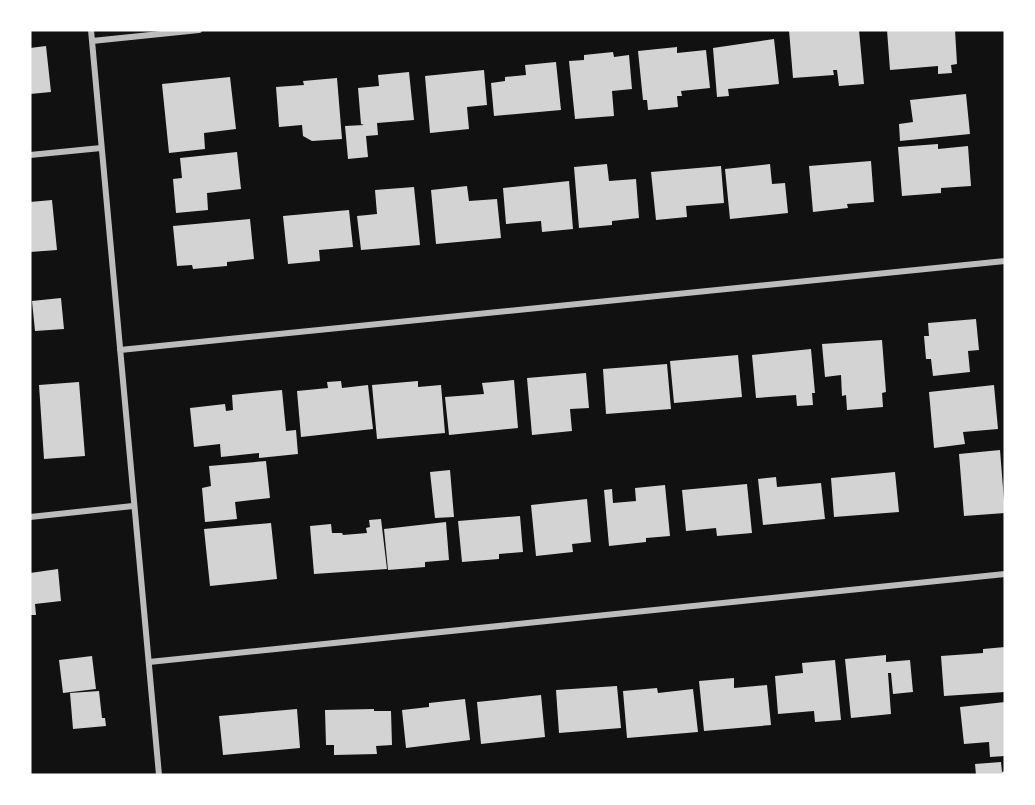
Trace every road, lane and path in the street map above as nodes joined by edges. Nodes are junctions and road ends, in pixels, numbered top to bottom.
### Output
1 (91, 30) edge
2 (199, 30) edge
3 (92, 41) junction
4 (102, 148) junction
5 (30, 155) edge
6 (1005, 261) edge
7 (120, 350) junction
8 (134, 506) junction
9 (30, 517) edge
10 (1005, 574) edge
11 (150, 662) junction
12 (159, 775) edge

1 - 3 street
2 - 3 street
3 - 4 street
4 - 5 street
4 - 7 street
6 - 7 street
7 - 8 street
8 - 9 street
8 - 11 street
10 - 11 street
11 - 12 street

